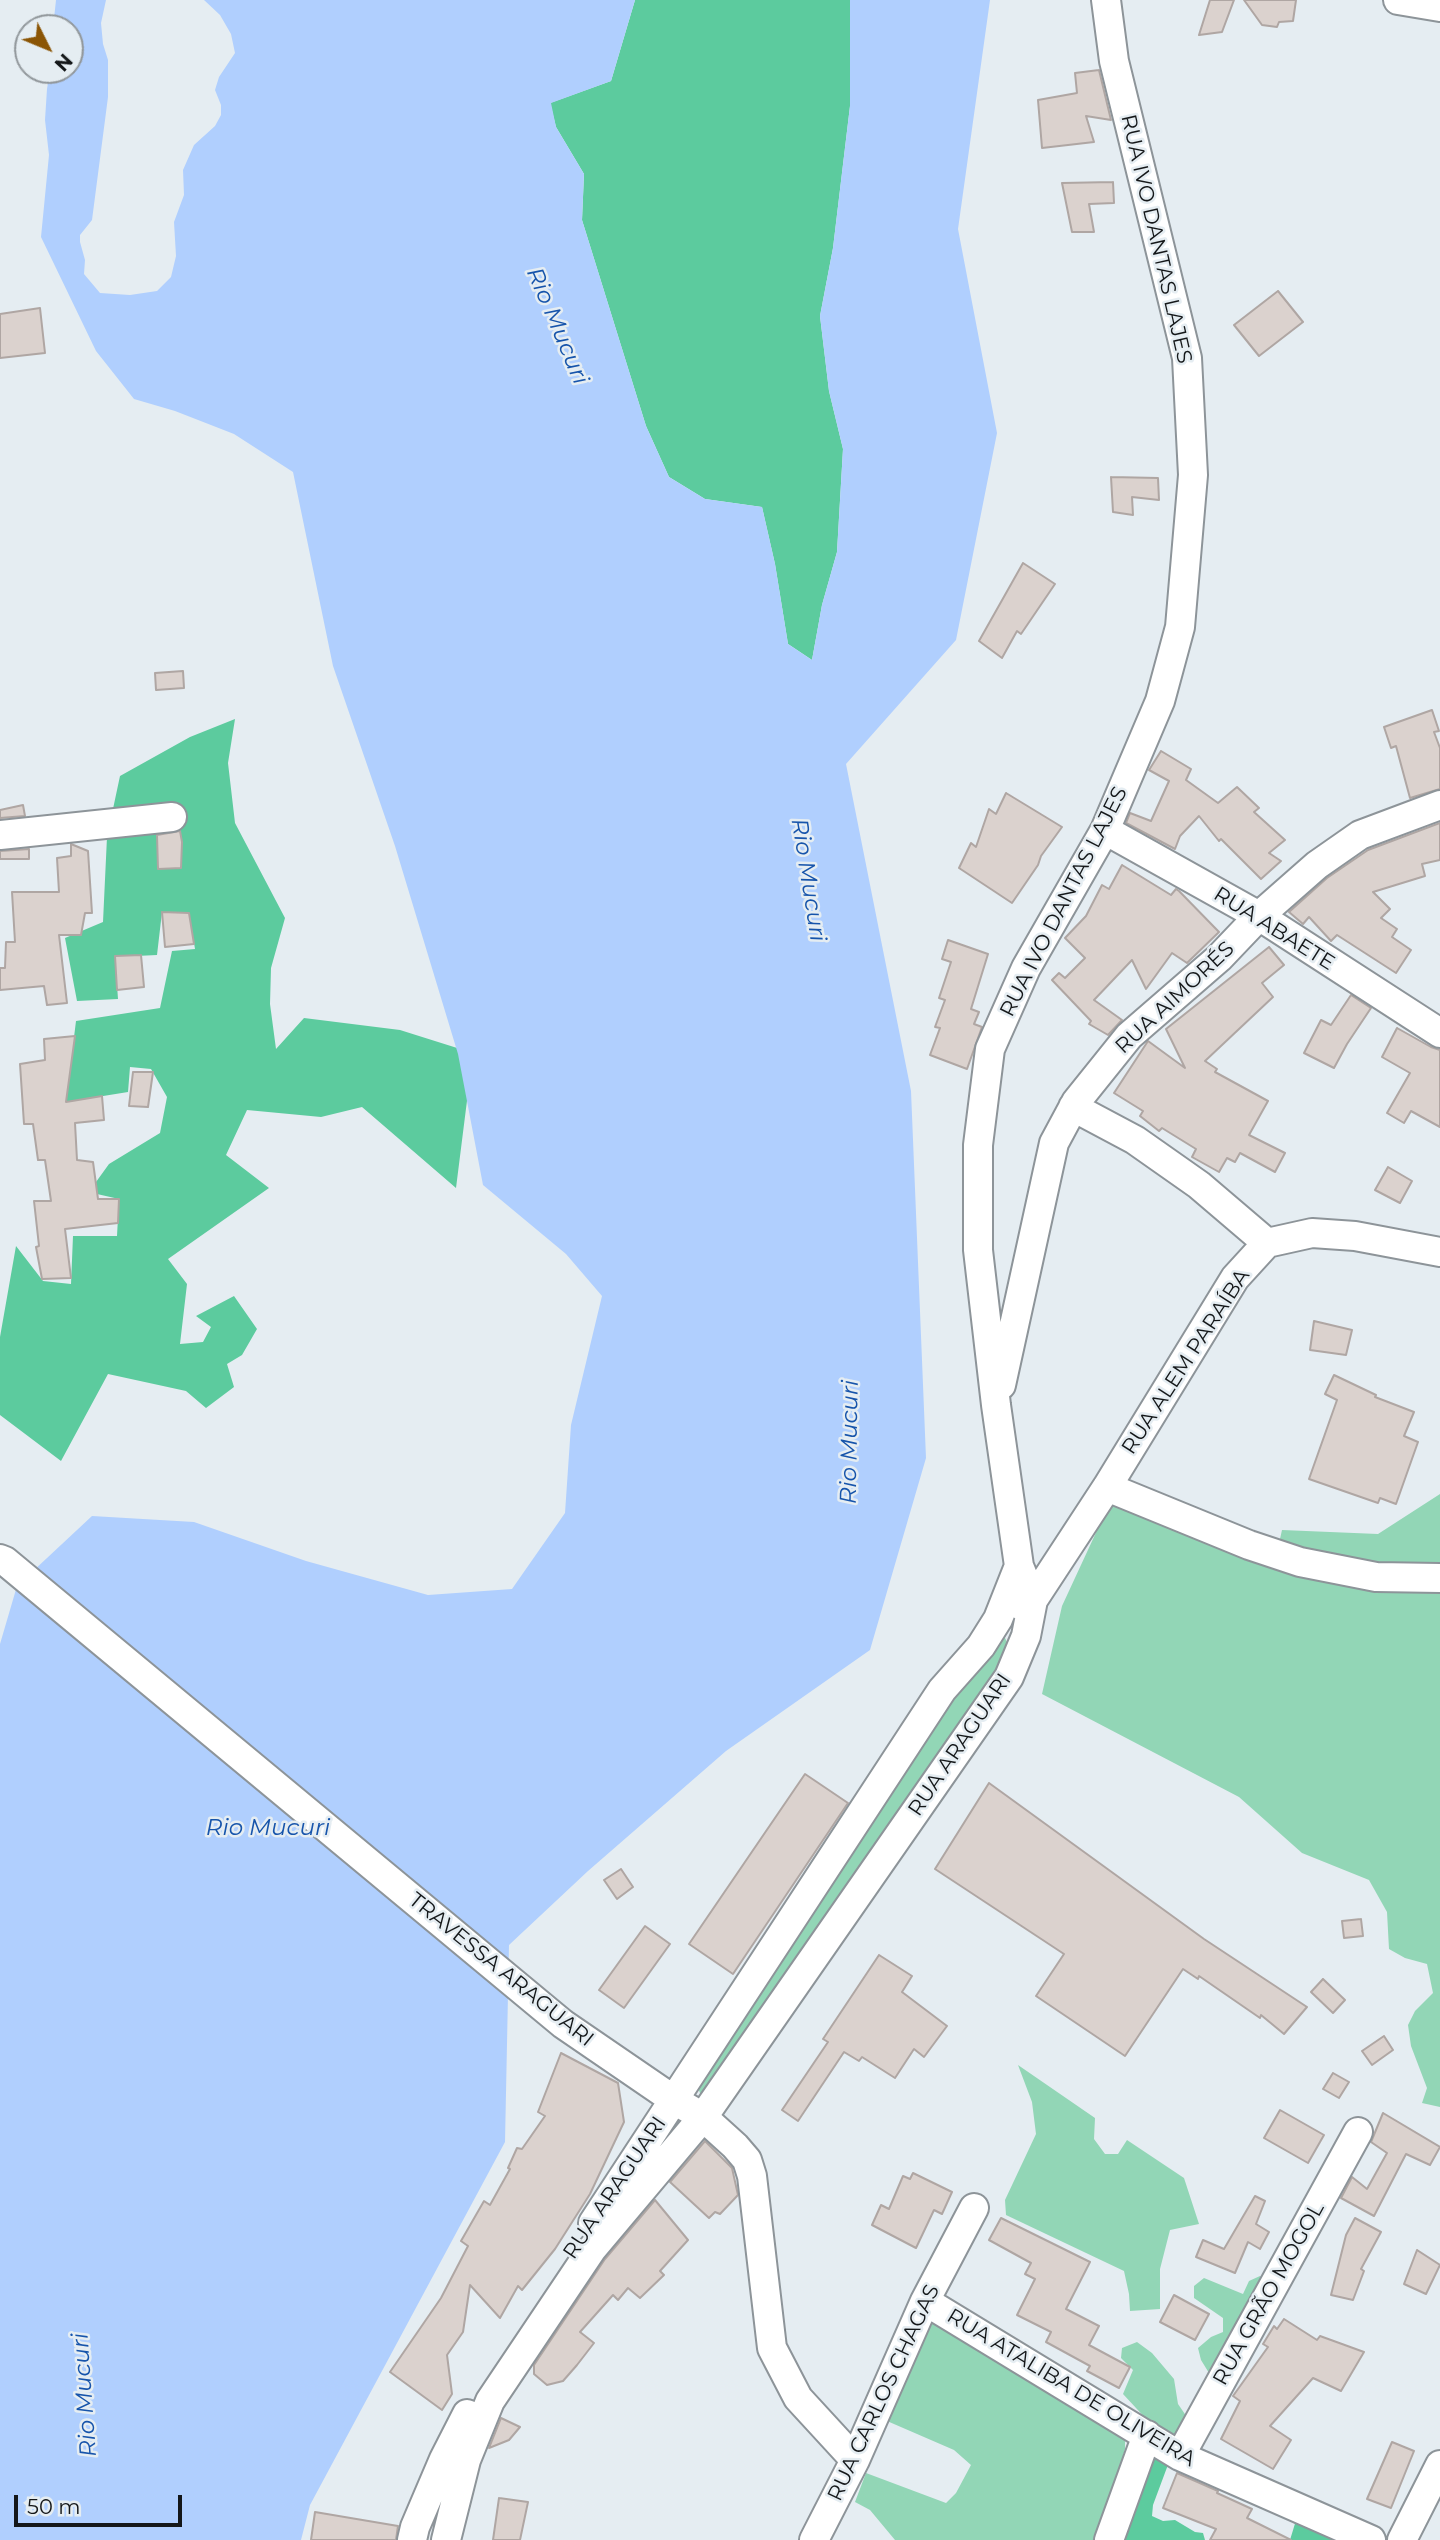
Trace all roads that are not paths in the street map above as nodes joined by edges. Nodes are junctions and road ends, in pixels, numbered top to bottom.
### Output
1 (1106, 0) edge
2 (1398, 0) edge
3 (1440, 7) edge
4 (1440, 805) edge
5 (172, 817) dead end
6 (1105, 830) junction
7 (0, 835) edge
8 (1259, 916) junction
9 (1440, 1033) edge
10 (1073, 1107) junction
11 (1267, 1242) junction
12 (1440, 1252) edge
13 (996, 1405) junction
14 (1107, 1487) junction
15 (3, 1560) edge
16 (1019, 1566) junction
17 (1440, 1578) edge
18 (1033, 1600) junction
19 (999, 1619) junction
20 (674, 2100) junction
21 (704, 2117) junction
22 (1358, 2132) dead end
23 (974, 2208) dead end
24 (925, 2301) junction
25 (486, 2395) junction
26 (1147, 2435) junction
27 (1180, 2456) junction
28 (855, 2460) junction
29 (1440, 2465) edge
30 (412, 2540) edge
31 (446, 2540) edge
32 (814, 2540) edge
33 (1109, 2540) edge
34 (1371, 2540) edge
35 (1402, 2540) edge

1 - 6 street, RUA IVO DANTAS LAJES
2 - 3 street
4 - 8 street, RUA AIMORÉS
5 - 7 street
6 - 8 street, RUA ABAETE
6 - 13 street, RUA IVO DANTAS LAJES
8 - 9 street, RUA ABAETE
8 - 10 street, RUA AIMORÉS
10 - 11 street
10 - 13 street, RUA AIMORÉS
11 - 12 street
11 - 14 street, RUA ALEM PARAÍBA
13 - 16 street, RUA IVO DANTAS LAJES
14 - 17 street
14 - 18 street, RUA ALEM PARAÍBA
15 - 20 street, TRAVESSA ARAGUARI
16 - 18 street
16 - 19 street, RUA ARAGUARI
18 - 19 street, RUA ALEM PARAÍBA
18 - 21 street, RUA ARAGUARI
19 - 20 street, RUA ARAGUARI
20 - 21 street, TRAVESSA ARAGUARI
20 - 25 street, RUA ARAGUARI
21 - 25 street, RUA ARAGUARI
21 - 28 street, TRAVESSA ARAGUARI
22 - 27 street, RUA GRÃO MOGOL
23 - 24 street, RUA CARLOS CHAGAS
24 - 26 street, RUA ATALIBA DE OLIVEIRA
24 - 28 street, RUA CARLOS CHAGAS
25 - 30 street
25 - 31 street
26 - 27 street, RUA ATALIBA DE OLIVEIRA
26 - 33 street
27 - 34 street, RUA ATALIBA DE OLIVEIRA
28 - 32 street, RUA CARLOS CHAGAS
29 - 35 street

